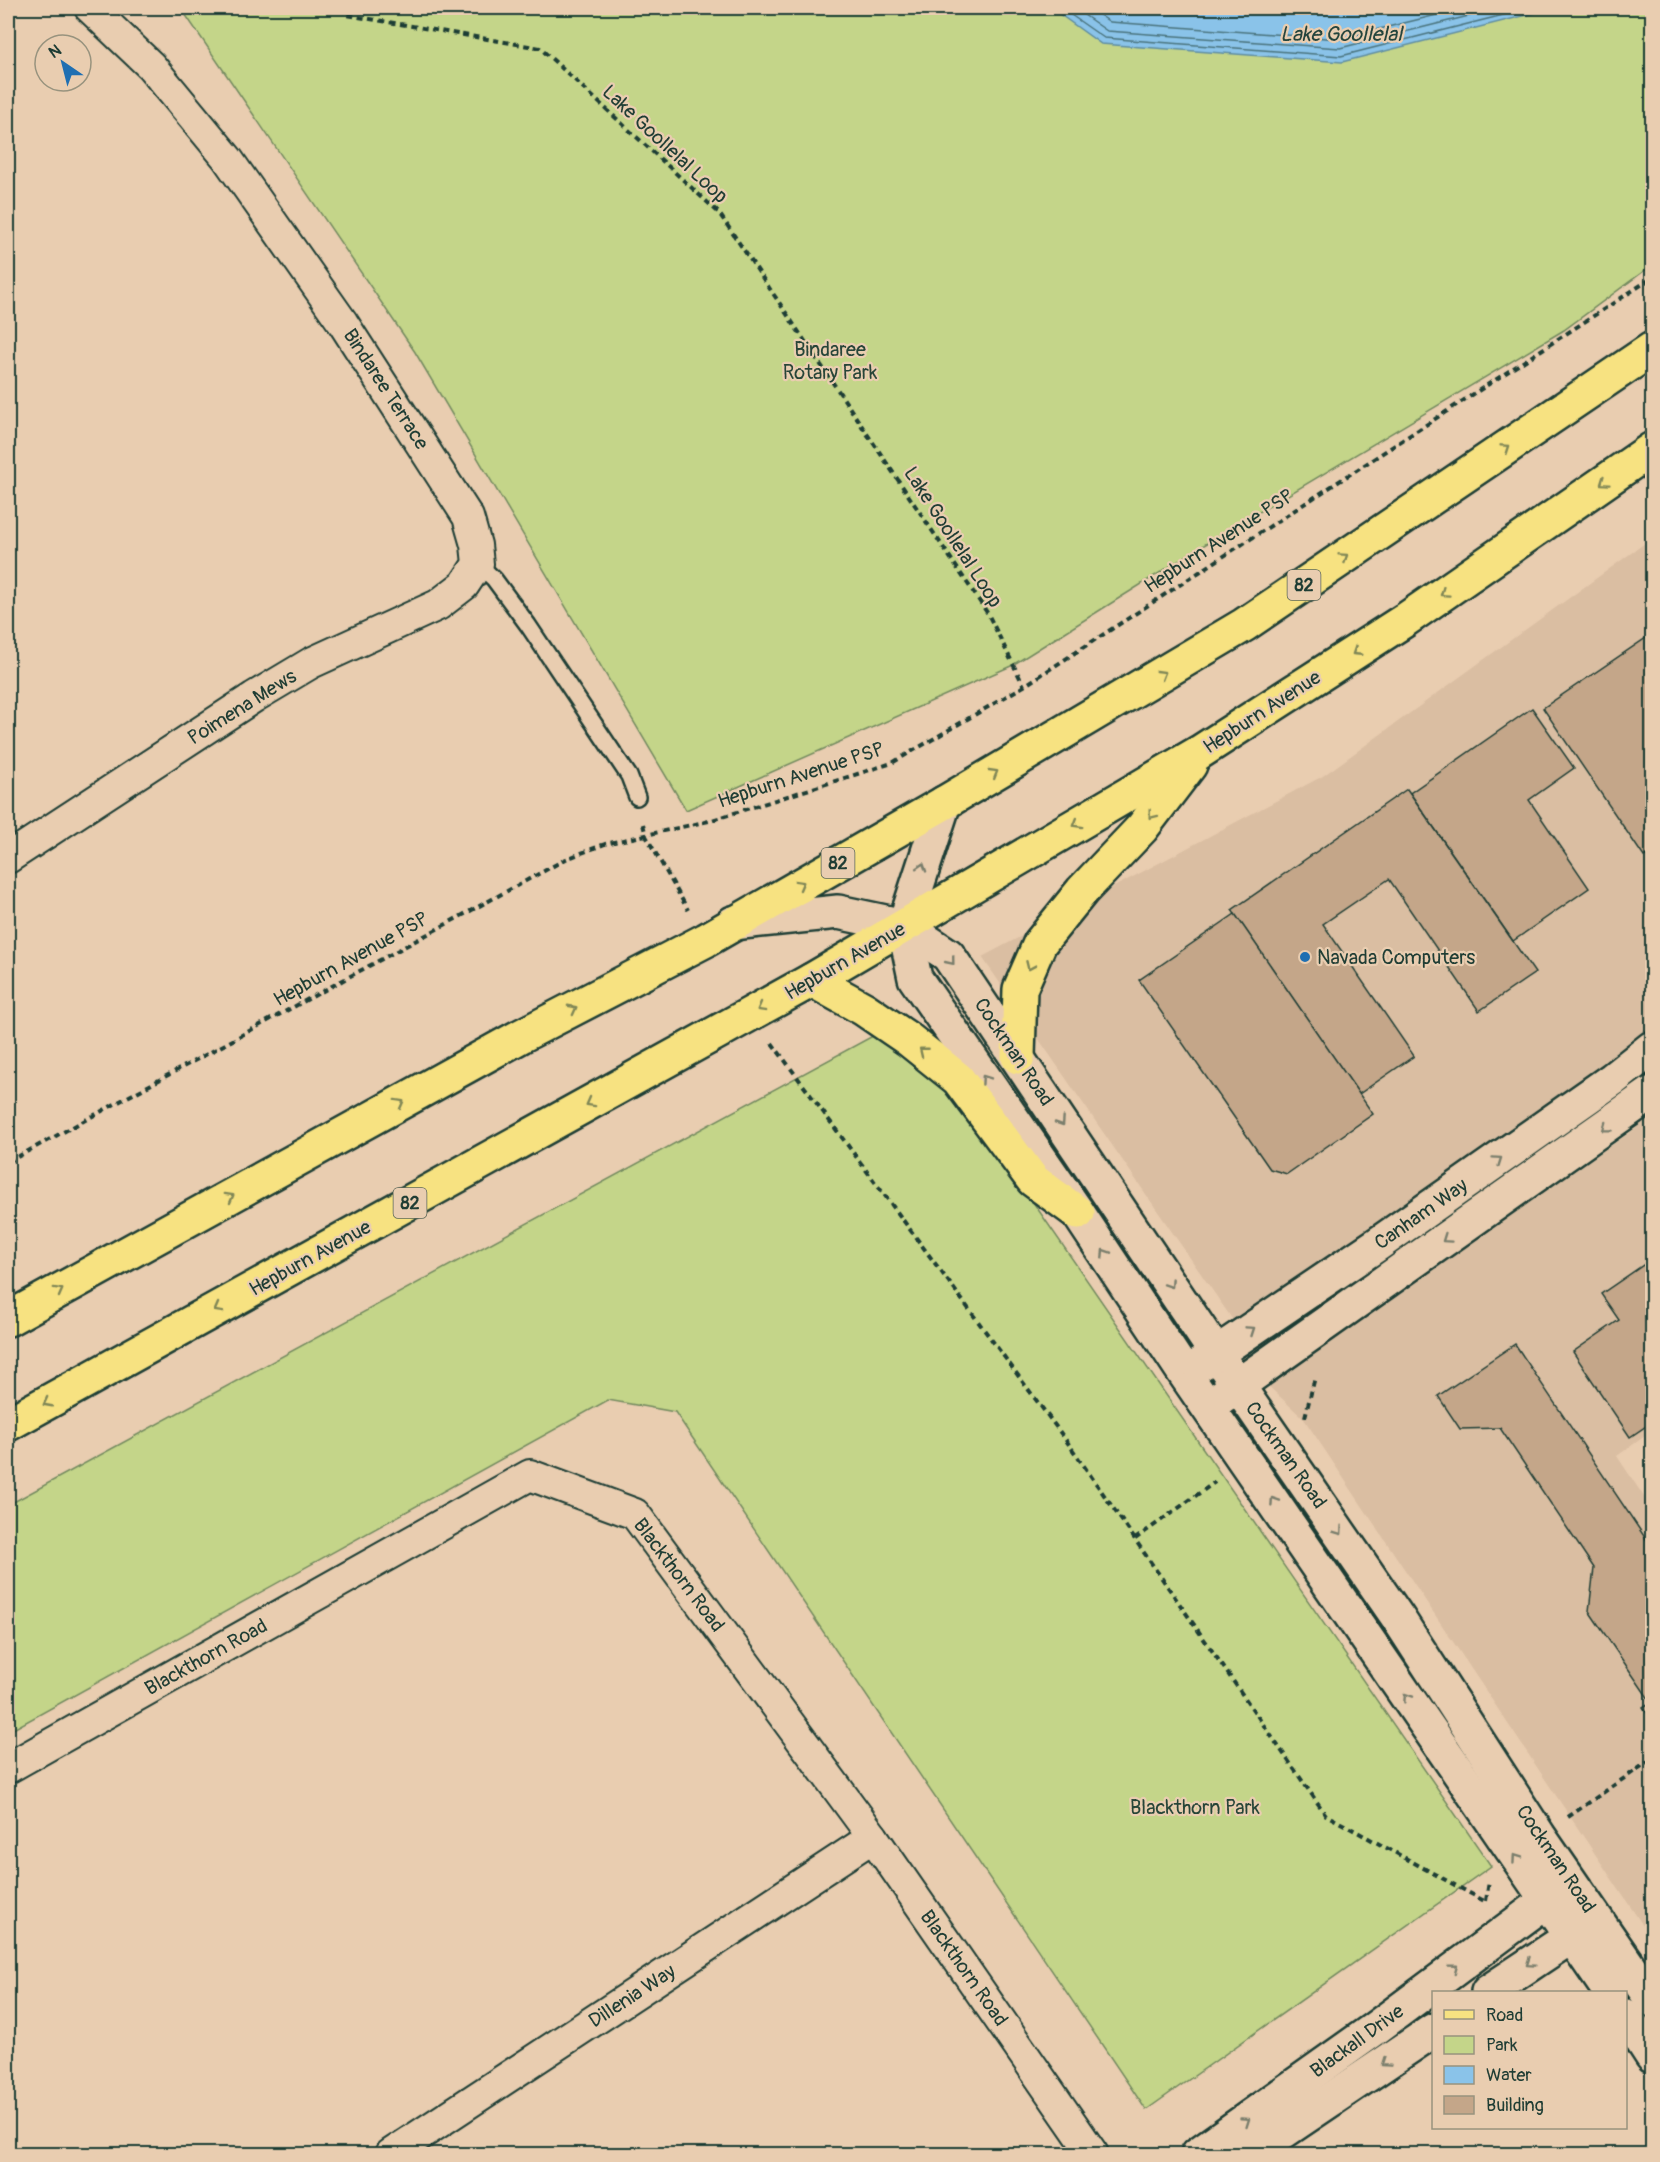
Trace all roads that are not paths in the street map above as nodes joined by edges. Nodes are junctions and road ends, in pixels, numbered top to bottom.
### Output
1 (90, 8) edge
2 (1653, 349) edge
3 (1653, 449) edge
4 (478, 564) junction
5 (1200, 752) junction
6 (637, 797) dead end
7 (944, 803) junction
8 (8, 858) edge
9 (731, 924) junction
10 (904, 926) junction
11 (812, 980) junction
12 (1653, 1048) edge
13 (1018, 1057) junction
14 (1653, 1093) edge
15 (1078, 1213) junction
16 (8, 1319) edge
17 (1216, 1353) junction
18 (1185, 1374) junction
19 (1238, 1386) junction
20 (1208, 1406) junction
21 (8, 1424) edge
22 (8, 1767) edge
23 (873, 1837) junction
24 (1559, 1891) junction
25 (1584, 1928) junction
26 (1490, 1991) edge
27 (1610, 1991) edge
28 (1653, 2000) edge
29 (1627, 2017) edge
30 (1432, 2031) edge
31 (1653, 2056) edge
32 (391, 2154) edge
33 (1093, 2154) edge
34 (1198, 2154) edge
35 (1250, 2154) edge

1 - 4 street, Bindaree Terrace
7 -> 2 main road, 82
3 -> 5 main road, Hepburn Avenue / 82
4 - 6 lane
4 - 8 street, Poimena Mews
5 -> 10 main road, Hepburn Avenue / 82
5 -> 13 main road
9 -> 7 main road, 82
10 -> 7 main road, Cockman Road
9 - 10 main road, Cockman Road
16 -> 9 main road, 82
10 - 11 main road, Hepburn Avenue / 82
10 -> 13 main road, Cockman Road
15 -> 10 main road, Cockman Road
15 -> 11 main road
11 -> 21 main road, Hepburn Avenue / 82
17 -> 12 main road, Canham Way
13 -> 17 main road, Cockman Road
14 -> 19 main road, Canham Way
18 -> 15 main road, Cockman Road
17 - 18 main road, Canham Way
17 - 19 main road, Cockman Road
18 - 20 main road, Cockman Road
19 - 20 main road, Canham Way
19 -> 24 main road, Cockman Road
24 -> 20 main road, Cockman Road
22 - 23 street, Blackthorn Road
23 - 32 street, Dillenia Way
23 - 33 street, Blackthorn Road
24 - 25 main road, Cockman Road
34 -> 24 main road, Blackall Drive
25 -> 26 main road
25 - 27 main road, Cockman Road
25 - 28 main road, Cockman Road
29 - 31 main road
30 -> 35 main road, Blackall Drive

